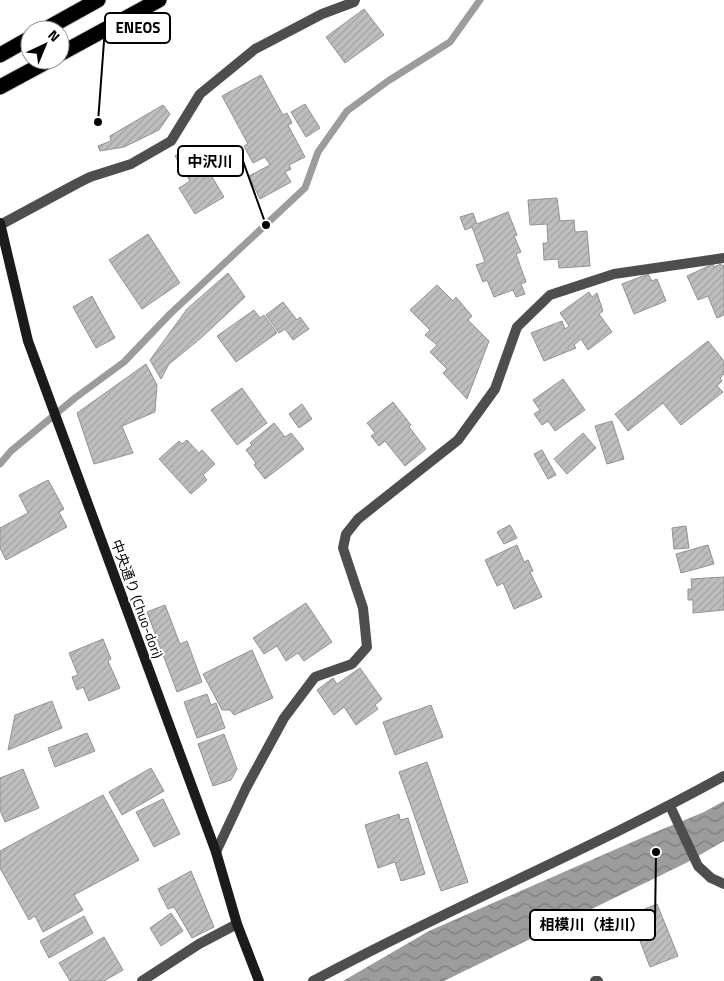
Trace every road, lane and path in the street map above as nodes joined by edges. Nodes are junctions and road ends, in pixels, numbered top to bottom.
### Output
1 (98, 0) edge
2 (159, 0) edge
3 (355, 0) edge
4 (62, 20) edge
5 (20, 44) edge
6 (70, 49) edge
7 (0, 55) edge
8 (31, 70) edge
9 (0, 87) edge
10 (0, 224) edge
11 (724, 258) edge
12 (724, 776) edge
13 (672, 810) junction
14 (216, 852) junction
15 (724, 884) edge
16 (237, 924) junction
17 (142, 981) edge
18 (259, 981) edge
19 (312, 981) edge

1 - 4 highway
2 - 6 highway
3 - 10 street
5 - 7 highway
8 - 9 highway
10 - 14 street, 中央通り (Chuo-dori)
11 - 14 street
12 - 13 street
13 - 15 street
13 - 19 street
14 - 16 street, 中央通り (Chuo-dori)
16 - 17 street
16 - 18 street, 中央通り (Chuo-dori)

